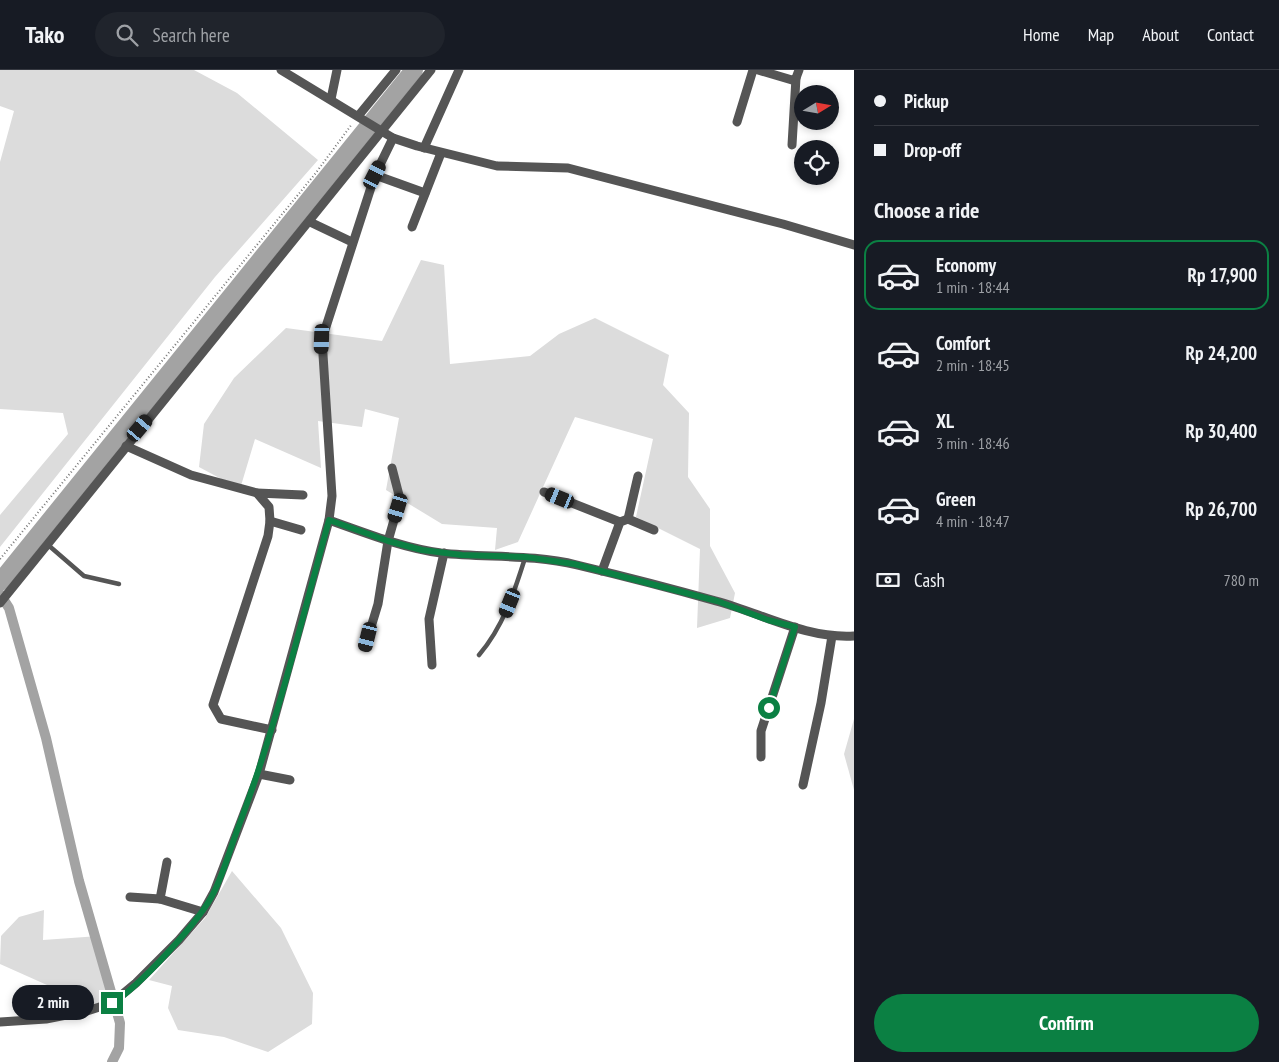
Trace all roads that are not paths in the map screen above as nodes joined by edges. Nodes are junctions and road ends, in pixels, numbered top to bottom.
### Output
1 (281, 70) edge
2 (337, 70) edge
3 (396, 70) edge
4 (432, 70) edge
5 (459, 70) edge
6 (753, 70) edge
7 (758, 70) edge
8 (798, 74) edge
9 (331, 99) junction
10 (360, 116) junction
11 (737, 122) dead end
12 (380, 130) junction
13 (393, 138) junction
14 (792, 145) dead end
15 (424, 148) junction
16 (441, 153) junction
17 (375, 175) junction
18 (424, 193) junction
19 (310, 222) junction
20 (412, 227) dead end
21 (352, 242) junction
22 (854, 245) edge
23 (126, 446) junction
24 (392, 468) dead end
25 (638, 476) dead end
26 (544, 492) dead end
27 (257, 493) junction
28 (303, 495) dead end
29 (329, 520) junction
30 (270, 521) junction
31 (624, 521) junction
32 (301, 530) dead end
33 (654, 530) dead end
34 (388, 541) junction
35 (47, 544) junction
36 (444, 553) junction
37 (526, 557) junction
38 (602, 571) junction
39 (119, 584) dead end
40 (0, 603) edge
41 (795, 627) junction
42 (832, 636) junction
43 (854, 636) edge
44 (365, 647) dead end
45 (480, 655) dead end
46 (432, 665) dead end
47 (272, 730) junction
48 (761, 757) dead end
49 (259, 774) junction
50 (290, 780) dead end
51 (803, 785) dead end
52 (167, 862) dead end
53 (130, 896) dead end
54 (160, 899) junction
55 (203, 912) junction
56 (0, 1022) edge

1 - 9 street
2 - 9 street
3 - 10 street
4 - 12 street
5 - 15 street
6 - 11 street
7 - 8 street
8 - 14 street
9 - 10 street
10 - 12 street
12 - 13 street
12 - 19 street
13 - 15 street
13 - 17 street
15 - 16 street
16 - 18 street
16 - 22 street
17 - 18 street
17 - 21 street
18 - 20 street
19 - 21 street
19 - 23 street
21 - 29 street
23 - 27 street
23 - 35 street
24 - 34 street
25 - 31 street
26 - 31 street
27 - 28 street
27 - 30 street
29 - 34 street
29 - 47 street
30 - 32 street
30 - 47 street
31 - 33 street
31 - 38 street
34 - 36 street
34 - 44 street
35 - 39 lane
35 - 40 street
36 - 37 street
36 - 46 street
37 - 38 street
37 - 45 lane
38 - 41 street
41 - 42 street
41 - 48 street
42 - 43 street
42 - 51 street
47 - 49 street
49 - 50 street
49 - 55 street
52 - 54 street
53 - 54 street
54 - 55 street
55 - 56 street

